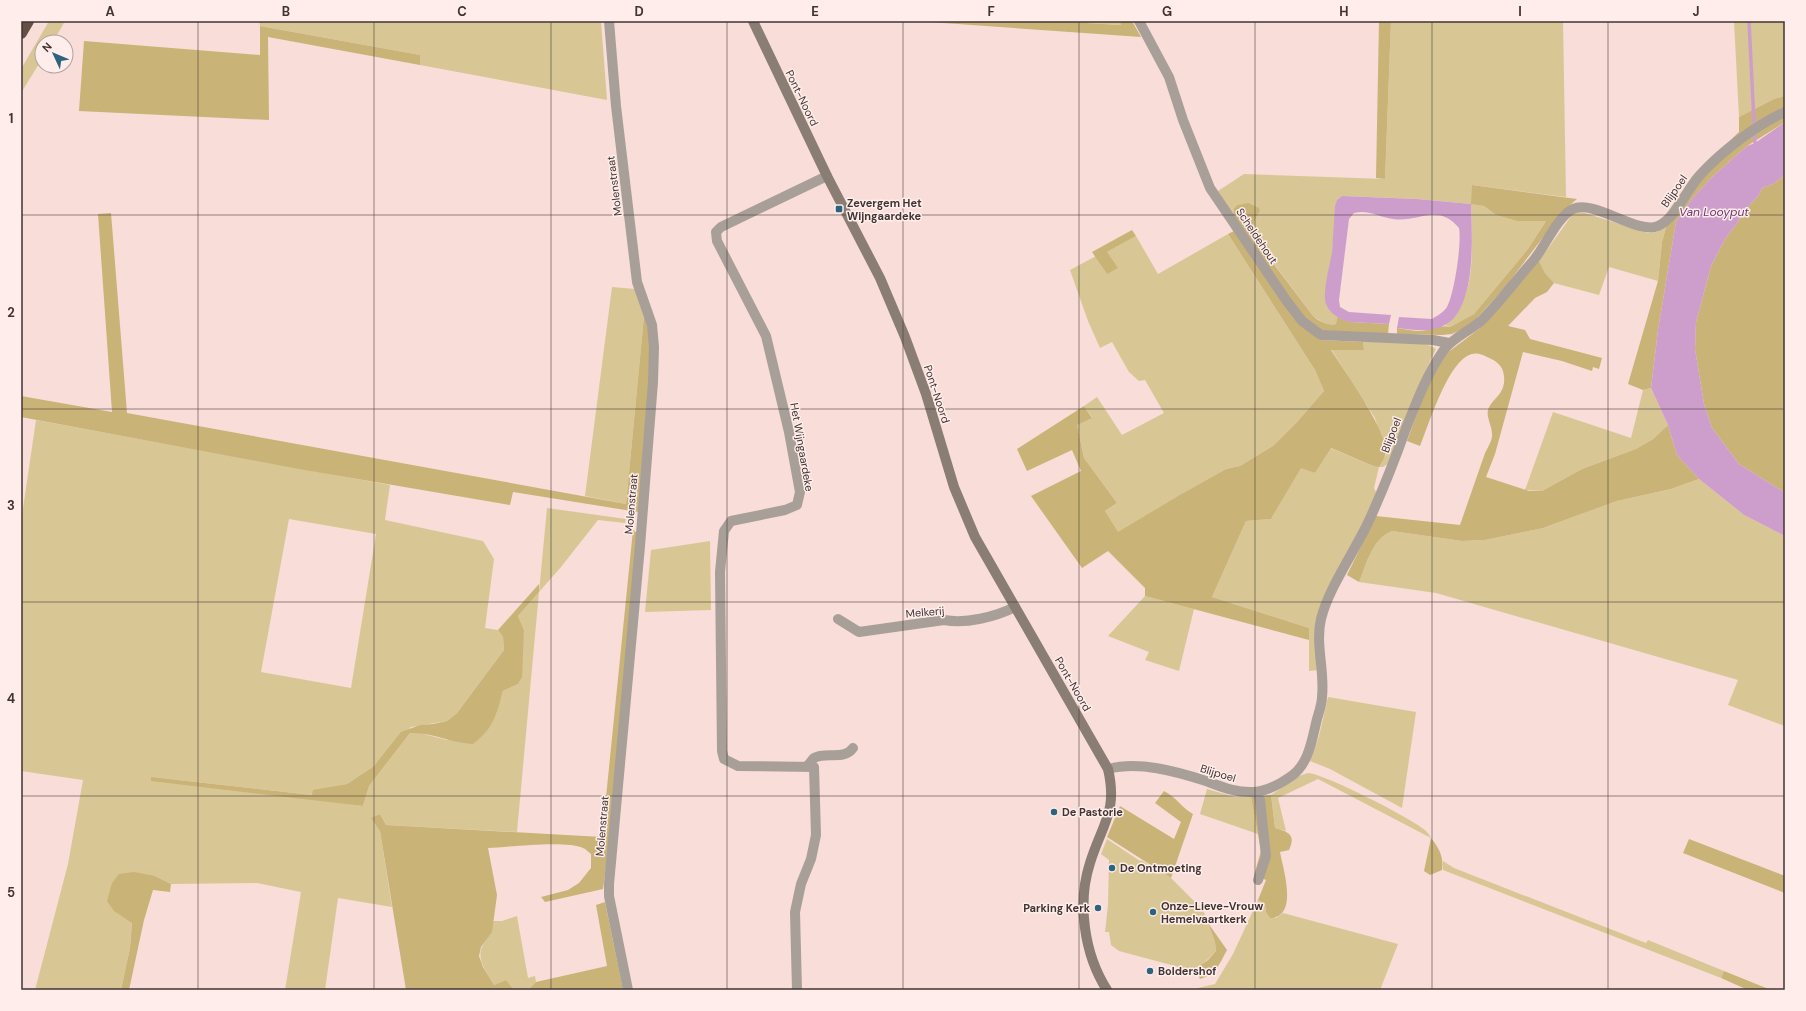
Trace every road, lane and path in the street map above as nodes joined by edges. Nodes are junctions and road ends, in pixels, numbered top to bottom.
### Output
1 (28, 21) edge
2 (609, 21) edge
3 (753, 21) edge
4 (1139, 21) edge
5 (21, 32) edge
6 (1785, 112) edge
7 (827, 176) junction
8 (1449, 343) junction
9 (1015, 608) junction
10 (838, 619) dead end
11 (853, 748) dead end
12 (808, 765) junction
13 (1108, 769) junction
14 (1257, 792) junction
15 (1258, 880) dead end
16 (1104, 988) edge
17 (628, 990) edge
18 (797, 990) edge

1 - 5 highway
2 - 17 street, Molenstraat
3 - 7 street, Pont-Noord
4 - 8 street, Scheldehout
6 - 8 street, Blijpoel
7 - 9 street, Pont-Noord
7 - 12 street, Het Wijngaardeke
8 - 14 street, Blijpoel
9 - 10 street, Melkerij
9 - 13 street, Pont-Noord
11 - 12 street, Het Wijngaardeke
12 - 18 street
13 - 14 street, Blijpoel
13 - 16 street
14 - 15 street

